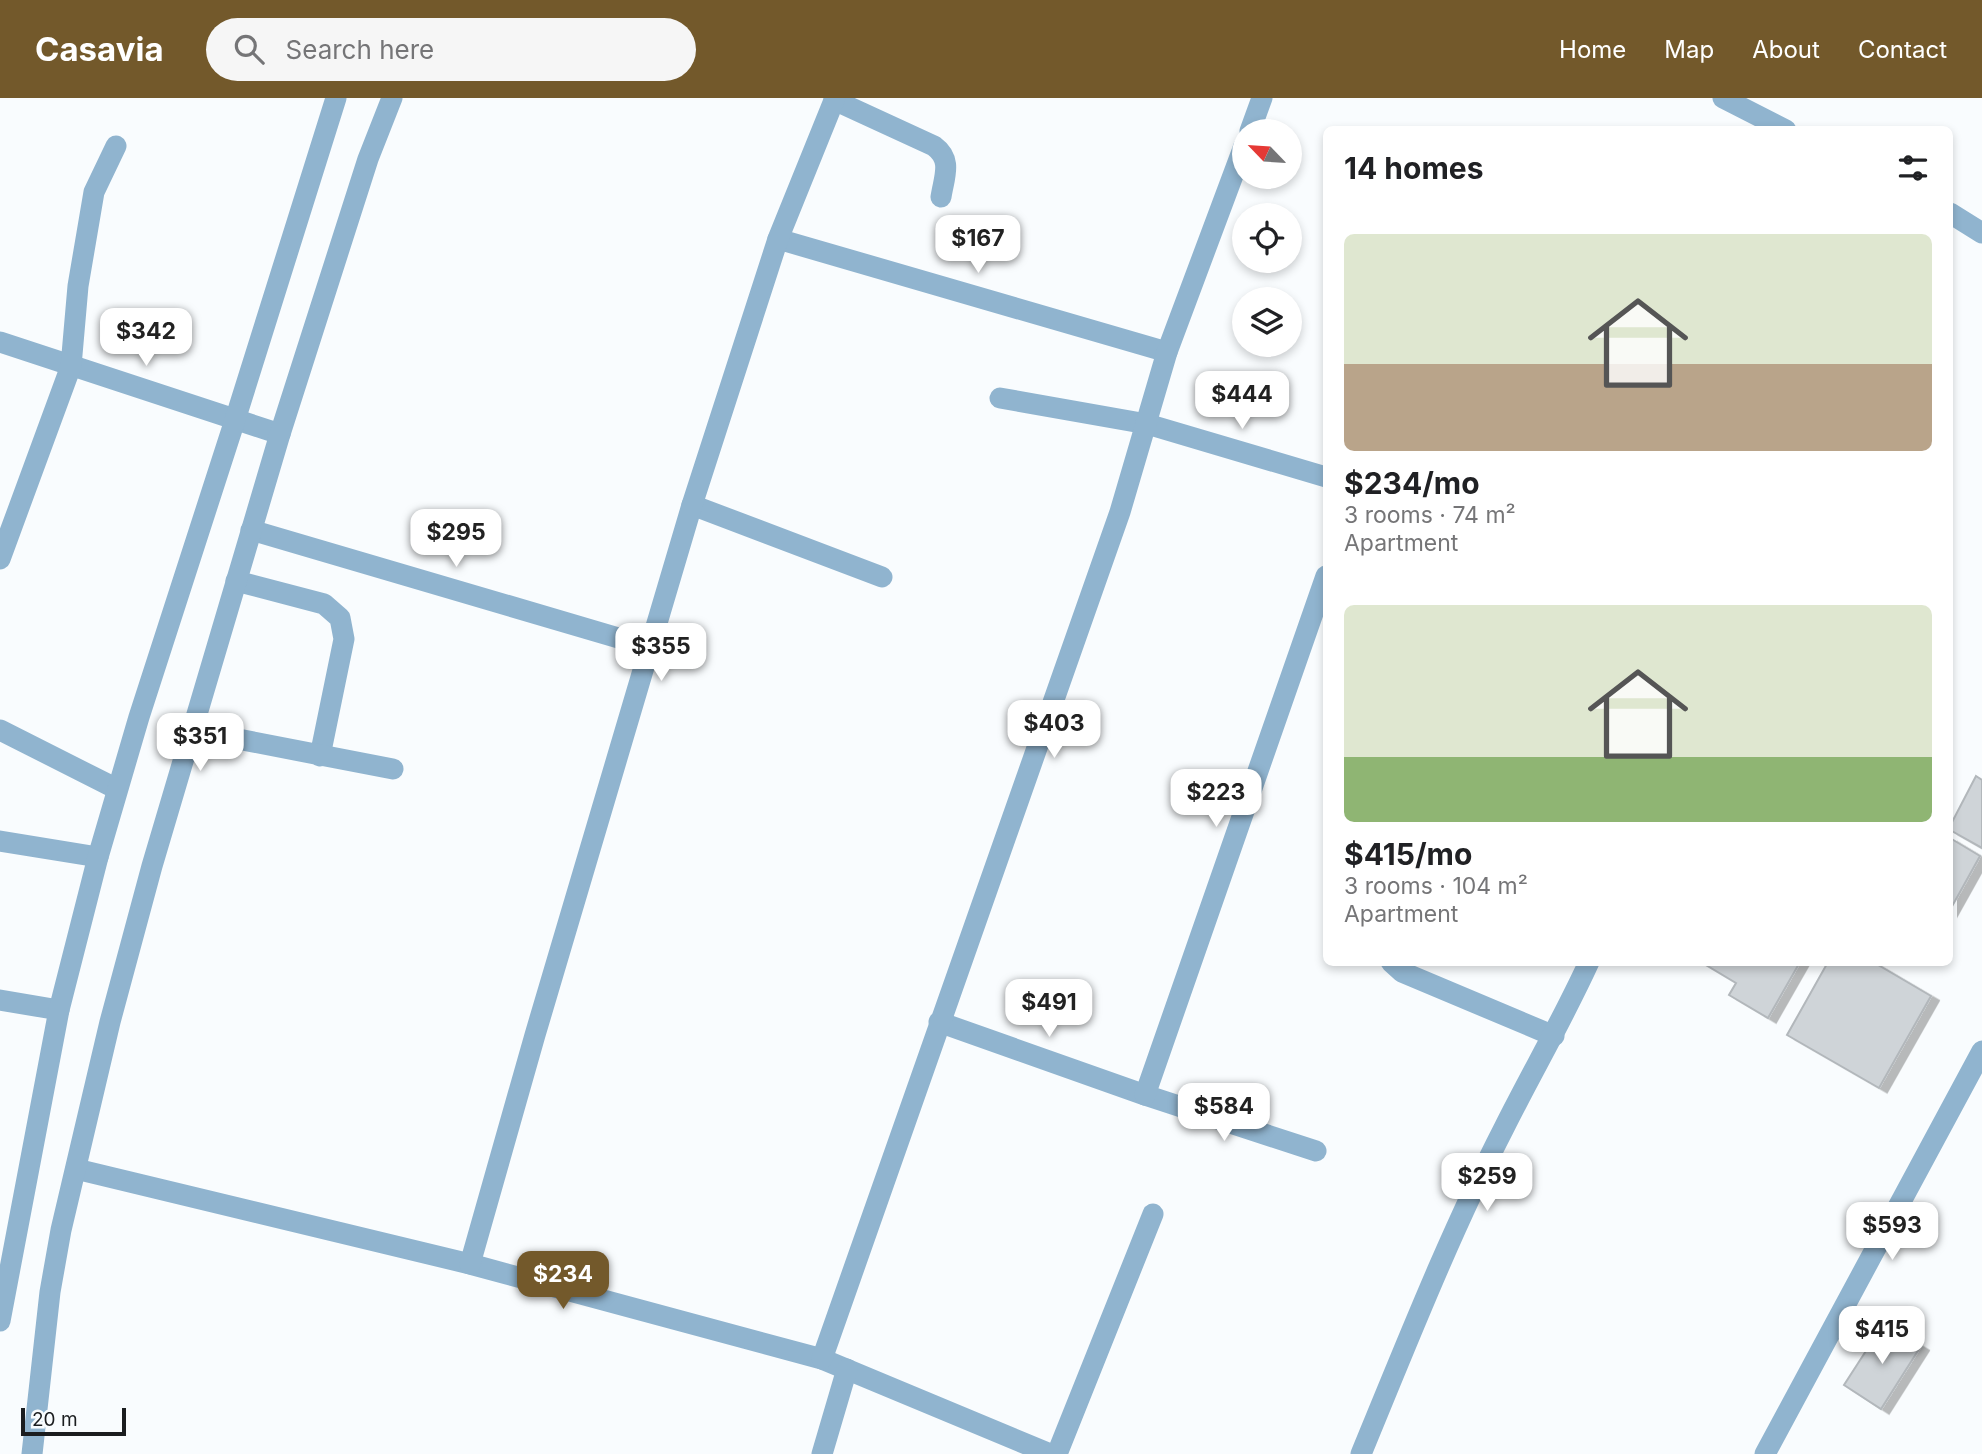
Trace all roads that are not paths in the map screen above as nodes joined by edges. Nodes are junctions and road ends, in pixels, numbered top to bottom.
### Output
1 (336, 98) edge
2 (392, 98) edge
3 (1262, 98) edge
4 (1723, 98) edge
5 (834, 99) edge
6 (1254, 119) edge
7 (1778, 126) edge
8 (116, 146) dead end
9 (1232, 178) edge
10 (941, 197) dead end
11 (1953, 215) edge
12 (1982, 233) edge
13 (778, 239) junction
14 (0, 342) edge
15 (1167, 352) junction
16 (71, 366) junction
17 (1000, 398) dead end
18 (235, 420) junction
19 (1147, 424) junction
20 (280, 434) junction
21 (1323, 476) edge
22 (692, 505) junction
23 (251, 530) junction
24 (0, 559) edge
25 (882, 577) dead end
26 (236, 581) junction
27 (1323, 585) edge
28 (649, 647) junction
29 (0, 730) edge
30 (191, 730) junction
31 (320, 756) junction
32 (393, 769) dead end
33 (117, 789) junction
34 (0, 841) edge
35 (98, 857) junction
36 (1395, 966) edge
37 (1587, 966) edge
38 (0, 1000) edge
39 (59, 1010) junction
40 (939, 1022) junction
41 (1554, 1036) junction
42 (1982, 1051) edge
43 (1145, 1095) junction
44 (1316, 1151) dead end
45 (76, 1169) junction
46 (1153, 1213) dead end
47 (8, 1228) edge
48 (470, 1264) junction
49 (2, 1294) edge
50 (0, 1321) edge
51 (822, 1359) junction
52 (847, 1369) junction
53 (32, 1454) edge
54 (822, 1454) edge
55 (1050, 1454) edge
56 (1057, 1454) edge
57 (1361, 1454) edge
58 (1765, 1454) edge

1 - 18 street
2 - 20 street
3 - 6 street
4 - 7 street
5 - 10 street
5 - 13 street
8 - 16 street
9 - 15 street
11 - 12 street
13 - 15 street
13 - 22 street
14 - 16 street
15 - 19 street
16 - 18 street
16 - 24 street
17 - 19 street
18 - 20 street
18 - 33 street
19 - 21 street
19 - 40 street
20 - 23 street
22 - 25 street
22 - 28 street
23 - 26 street
23 - 28 street
26 - 30 street
26 - 31 street
27 - 43 street
28 - 48 street
29 - 33 street
30 - 31 street
30 - 45 street
31 - 32 street
33 - 35 street
34 - 35 street
35 - 39 street
36 - 41 street
37 - 41 street
38 - 39 street
39 - 47 street
40 - 43 street
40 - 51 street
41 - 57 street
42 - 58 street
43 - 44 street
45 - 48 street
45 - 53 street
46 - 56 street
47 - 49 street
48 - 51 street
49 - 50 street
51 - 52 street
52 - 54 street
52 - 55 street

